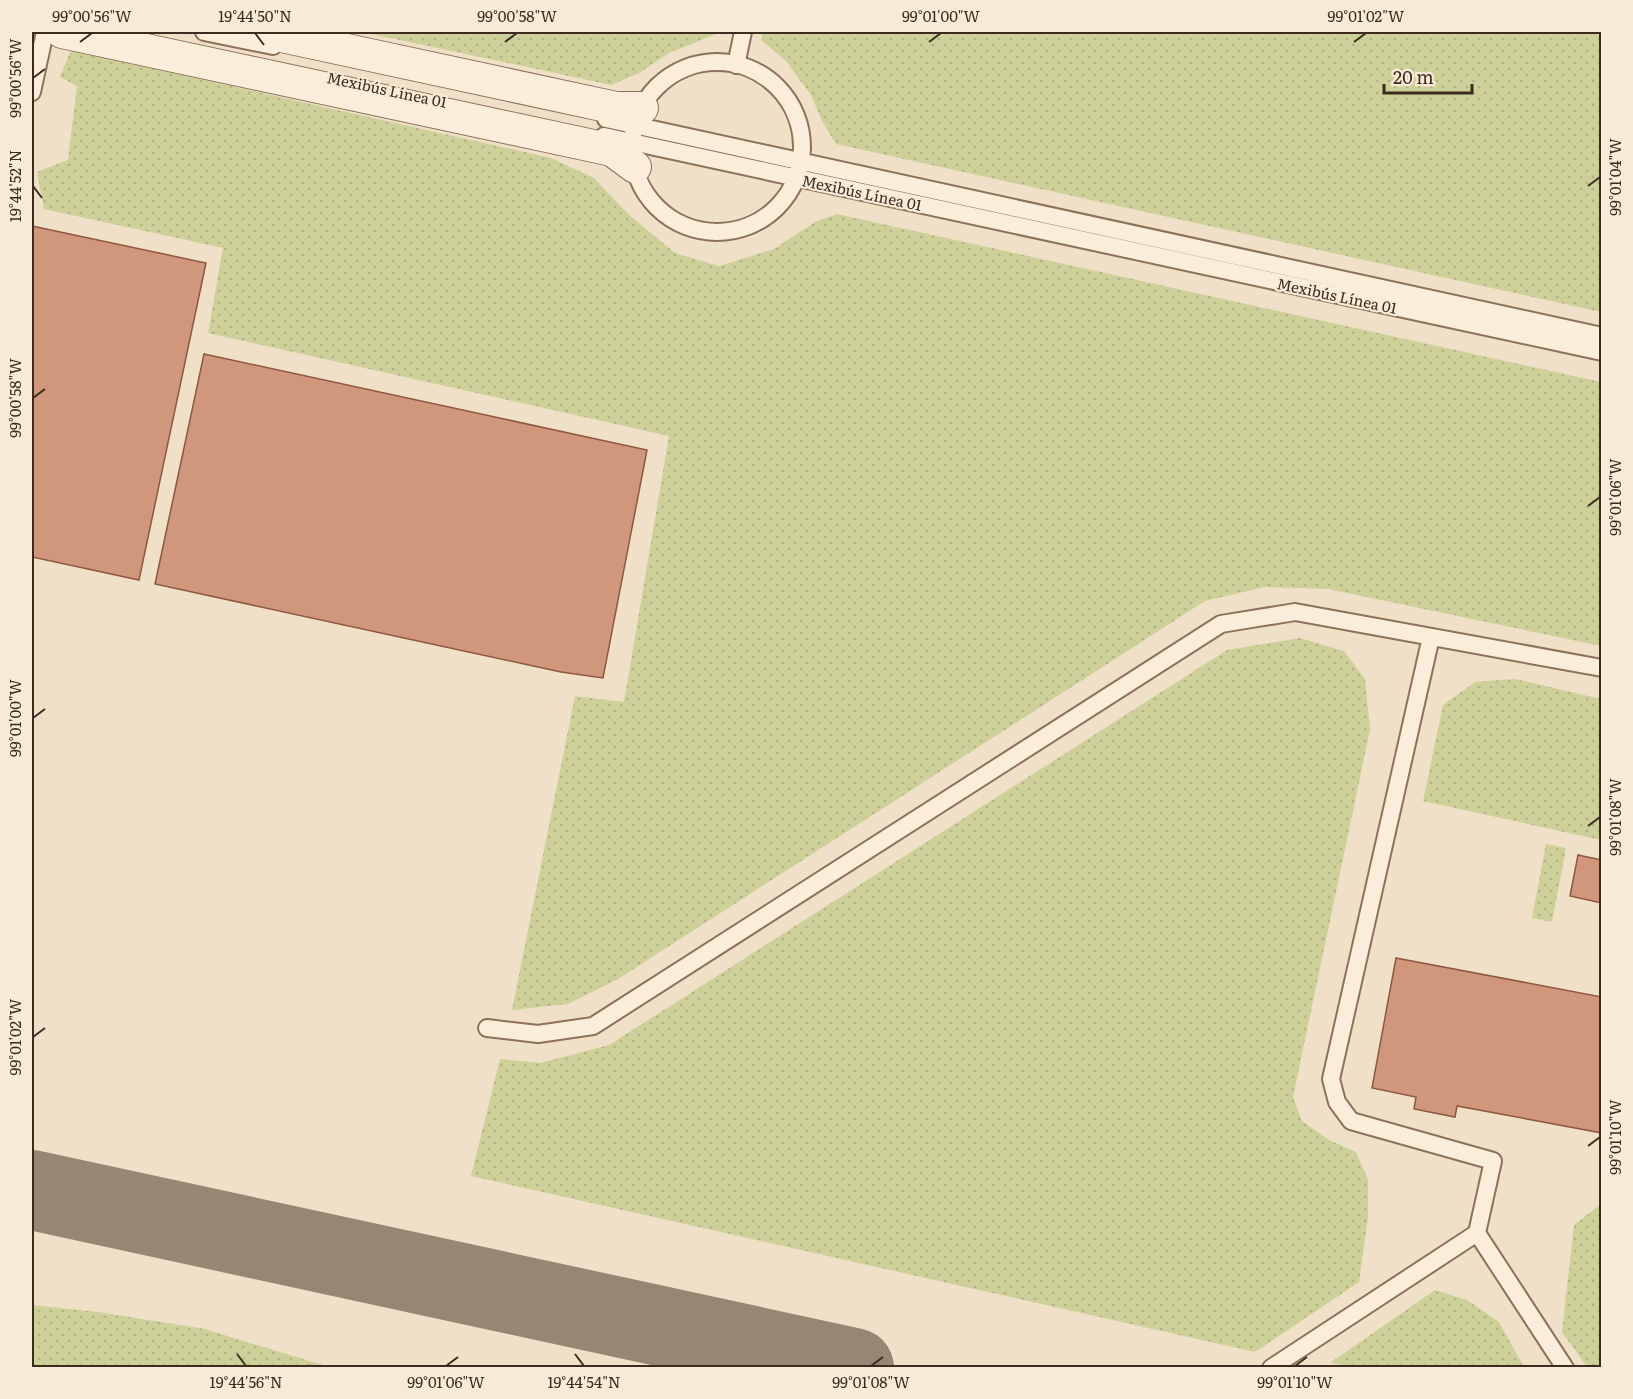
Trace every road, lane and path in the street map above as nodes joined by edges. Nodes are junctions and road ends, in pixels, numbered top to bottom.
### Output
1 (45, 32) edge
2 (62, 32) edge
3 (122, 32) edge
4 (204, 32) edge
5 (263, 32) edge
6 (743, 32) edge
7 (35, 61) edge
8 (736, 65) junction
9 (32, 92) edge
10 (636, 135) junction
11 (799, 170) junction
12 (1602, 336) edge
13 (1602, 352) edge
14 (1431, 637) junction
15 (1602, 668) edge
16 (487, 1028) dead end
17 (1477, 1233) junction
18 (1271, 1368) edge
19 (1565, 1368) edge

1 - 7 lane
2 - 10 street
3 - 10 lane, Mexibús Línea 01
4 - 10 lane, Mexibús Línea 01
5 - 10 street
6 - 8 lane
7 - 9 lane
8 - 10 lane
8 - 11 lane
10 - 11 lane, Mexibús Línea 01
10 - 11 lane
11 - 12 lane, Mexibús Línea 01
11 - 13 lane, Mexibús Línea 01
14 - 15 lane
14 - 16 lane
14 - 17 lane
17 - 18 lane
17 - 19 lane

